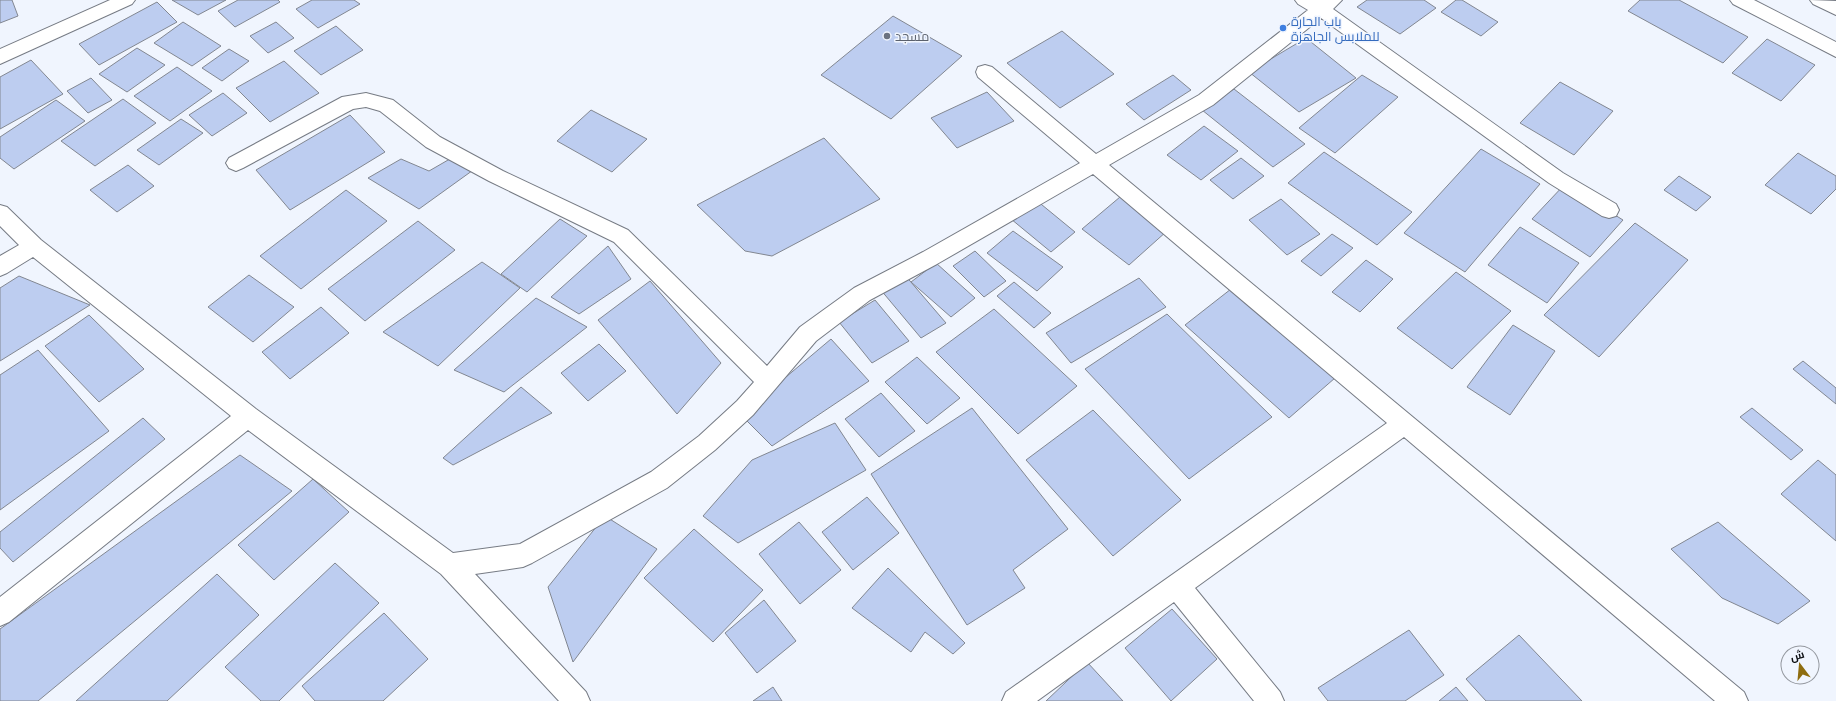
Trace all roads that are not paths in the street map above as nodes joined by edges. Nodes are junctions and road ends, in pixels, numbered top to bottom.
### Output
1 (126, 0) edge
2 (1739, 0) edge
3 (1819, 0) edge
4 (1320, 3) edge
5 (1836, 9) edge
6 (1836, 50) edge
7 (0, 57) edge
8 (985, 72) dead end
9 (236, 163) dead end
10 (1094, 164) junction
11 (1609, 210) dead end
12 (0, 213) edge
13 (34, 246) junction
14 (0, 267) edge
15 (768, 381) junction
16 (248, 416) junction
17 (1404, 424) junction
18 (450, 566) junction
19 (1177, 586) junction
20 (0, 613) edge
21 (577, 701) edge
22 (1015, 701) edge
23 (1271, 701) edge
24 (1735, 701) edge

1 - 7 street
2 - 6 street
3 - 5 street
4 - 10 street
4 - 11 street
8 - 10 street
9 - 15 street
10 - 15 street
10 - 17 street
12 - 13 street
13 - 14 street
13 - 16 street
15 - 18 street
16 - 18 street
16 - 20 street
17 - 19 street
17 - 24 street
18 - 21 street
19 - 22 street
19 - 23 street

